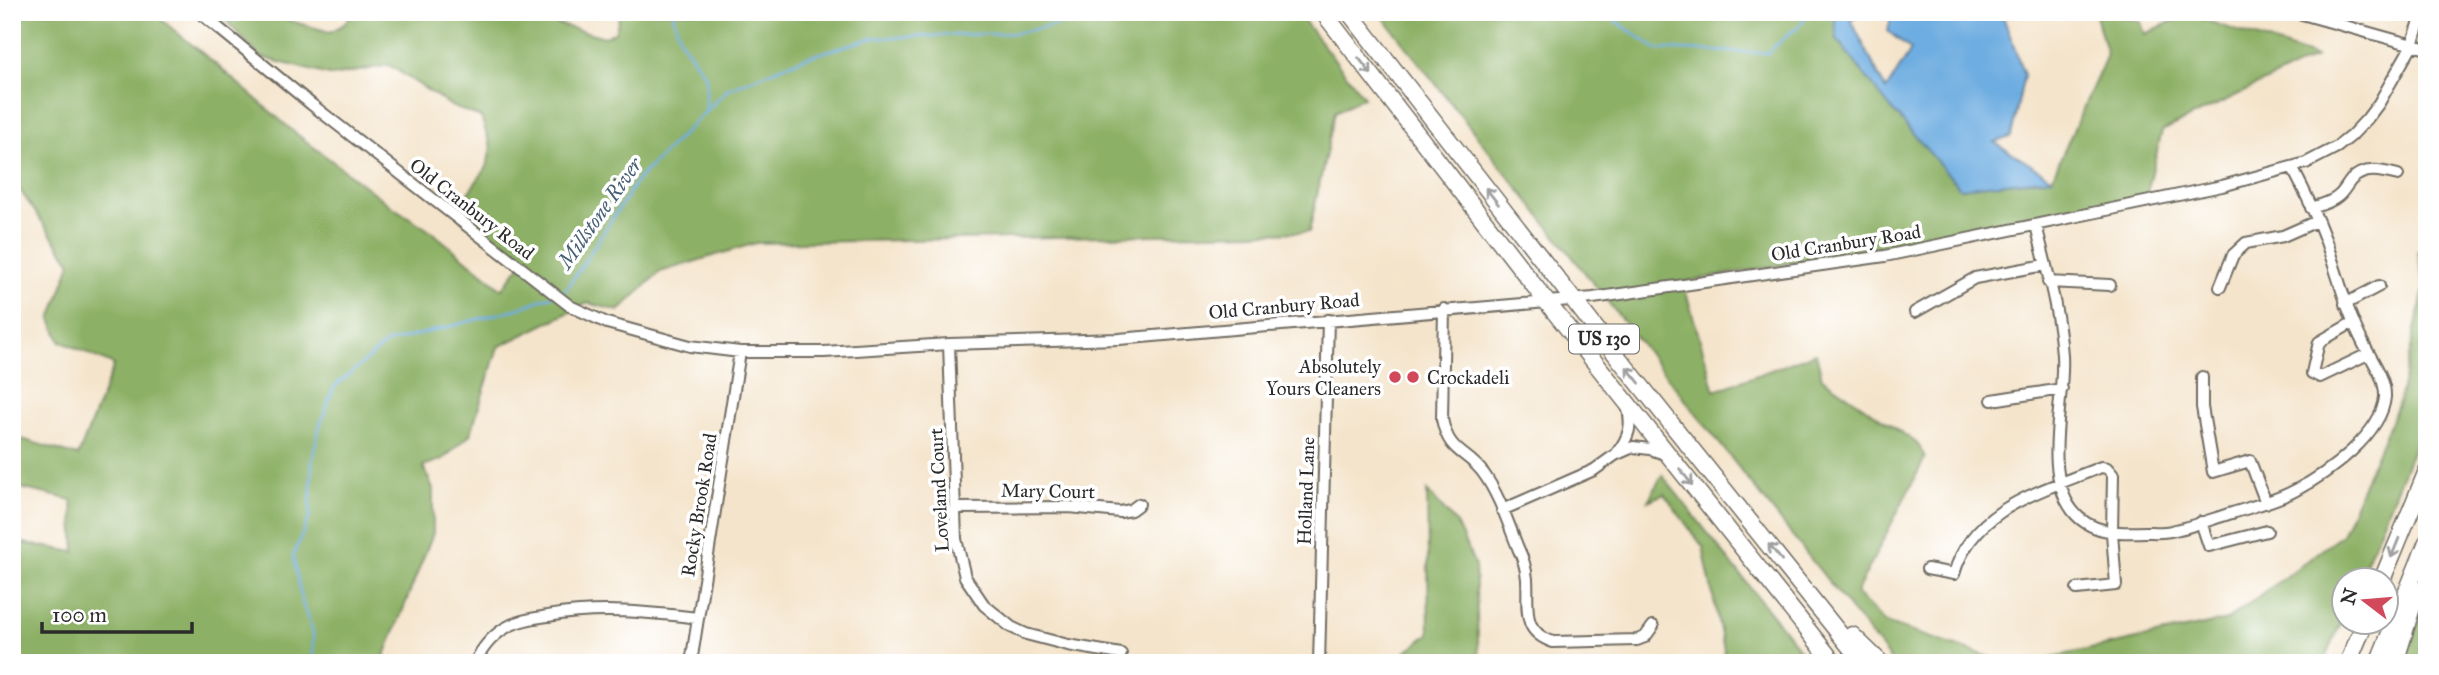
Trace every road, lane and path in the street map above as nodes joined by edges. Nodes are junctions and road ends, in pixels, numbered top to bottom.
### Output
1 (199, 12) edge
2 (1323, 12) edge
3 (1349, 12) edge
4 (2295, 12) edge
5 (2423, 12) edge
6 (2412, 45) junction
7 (2427, 49) edge
8 (2292, 167) junction
9 (2398, 175) dead end
10 (2311, 208) junction
11 (2318, 222) junction
12 (2036, 225) junction
13 (2045, 265) junction
14 (2048, 282) junction
15 (2110, 285) dead end
16 (2379, 286) dead end
17 (2220, 287) dead end
18 (1574, 300) junction
19 (1546, 301) junction
20 (2345, 304) junction
21 (1444, 309) junction
22 (1915, 312) dead end
23 (1328, 320) junction
24 (2352, 323) junction
25 (949, 344) junction
26 (740, 352) junction
27 (2368, 354) junction
28 (2202, 377) dead end
29 (2062, 389) junction
30 (1992, 400) dead end
31 (1625, 401) junction
32 (1615, 455) junction
33 (1668, 455) junction
34 (2427, 471) edge
35 (2061, 484) junction
36 (2266, 503) junction
37 (1139, 504) dead end
38 (955, 508) junction
39 (1502, 510) junction
40 (2201, 522) junction
41 (2267, 531) dead end
42 (2112, 533) junction
43 (2427, 542) edge
44 (2427, 559) edge
45 (2388, 566) edge
46 (1927, 569) dead end
47 (2077, 589) dead end
48 (1805, 590) junction
49 (698, 618) junction
50 (1653, 626) dead end
51 (2359, 636) edge
52 (1121, 654) dead end
53 (475, 663) edge
54 (691, 663) edge
55 (1319, 663) edge
56 (1834, 663) edge
57 (1863, 663) edge
58 (1881, 663) edge
59 (2348, 663) edge
60 (2378, 663) edge
61 (2395, 663) edge

1 - 26 street, Old Cranbury Road
2 -> 19 highway, US 130
18 -> 3 highway, US 130
4 - 6 street
5 - 6 street, Old Cranbury Road
6 - 7 street
6 - 8 street, Old Cranbury Road
8 - 10 street
8 - 12 street, Old Cranbury Road
9 - 10 street
10 - 11 street
11 - 17 street
11 - 20 street
12 - 13 street
12 - 18 street, Old Cranbury Road
13 - 14 street
13 - 22 street
14 - 15 street
14 - 29 street
16 - 20 street
18 - 19 street, Old Cranbury Road
48 -> 18 highway, US 130
19 - 21 street, Old Cranbury Road
19 - 31 highway, US 130
20 - 24 street
21 - 23 street, Old Cranbury Road
21 - 39 street
23 - 25 street, Old Cranbury Road
23 - 55 street, Holland Lane
24 - 27 street
24 - 27 street
25 - 26 street, Old Cranbury Road
25 - 38 street, Loveland Court
26 - 49 street, Rocky Brook Road
27 - 36 street
28 - 36 street
29 - 30 street
29 - 35 street
31 - 32 street
31 - 33 highway, US 130
32 - 33 street
32 - 39 street
33 -> 56 highway, US 130
34 -> 45 highway
35 - 42 street
35 - 42 street
35 - 46 street
36 - 40 street
37 - 38 street, Mary Court
38 - 52 street, Loveland Court
39 - 50 street
40 - 41 street
40 - 42 street
42 - 47 street
43 - 60 highway
44 - 61 highway
48 - 57 highway, US 130
48 - 58 highway
49 - 53 street
49 - 54 street, Rocky Brook Road
51 - 59 highway

